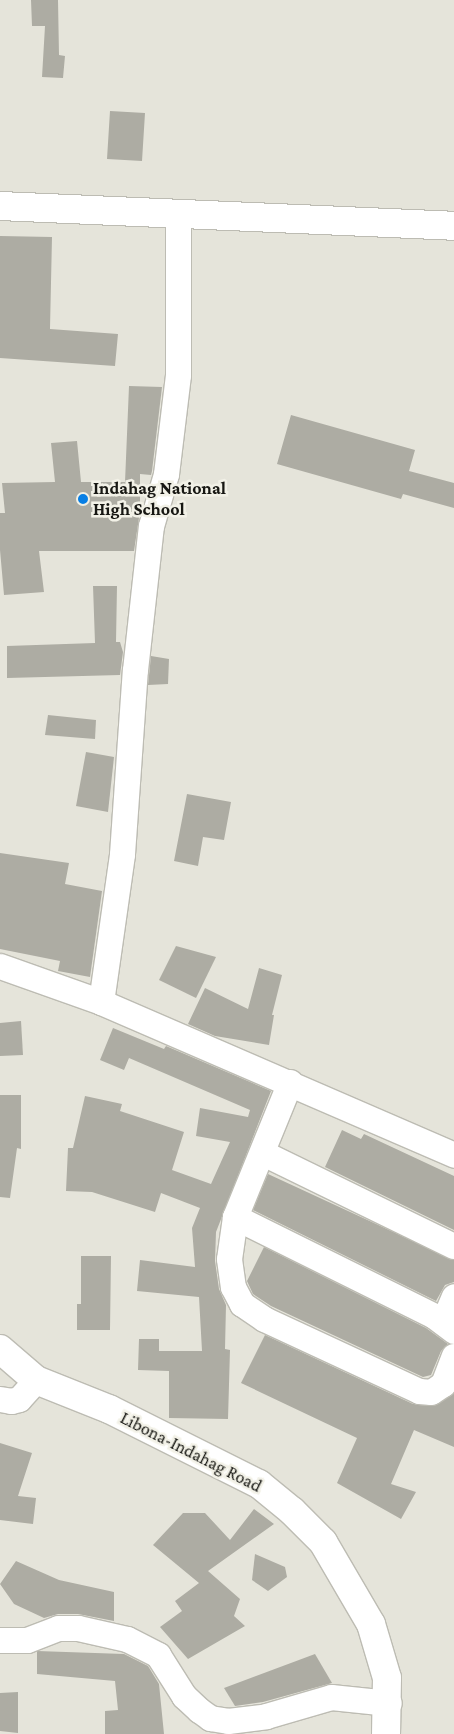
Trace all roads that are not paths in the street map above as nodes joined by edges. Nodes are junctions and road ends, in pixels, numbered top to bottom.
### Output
1 (0, 206) edge
2 (178, 216) junction
3 (454, 226) edge
4 (0, 966) edge
5 (101, 1002) junction
6 (290, 1082) junction
7 (263, 1153) junction
8 (454, 1155) edge
9 (235, 1217) junction
10 (454, 1246) edge
11 (454, 1296) edge
12 (448, 1326) edge
13 (0, 1348) edge
14 (454, 1356) edge
15 (36, 1380) junction
16 (0, 1399) edge
17 (0, 1640) edge
18 (389, 1703) junction
19 (386, 1734) edge

1 - 2 main road
2 - 3 main road
2 - 5 street
4 - 5 street
5 - 6 street
6 - 7 street
6 - 8 street
7 - 9 street
7 - 10 street
9 - 12 street
9 - 14 street
11 - 12 street
13 - 15 main road, Libona-Indahag Road
15 - 16 street
15 - 18 main road, Libona-Indahag Road
17 - 18 street
18 - 19 main road, Libona-Indahag Road

